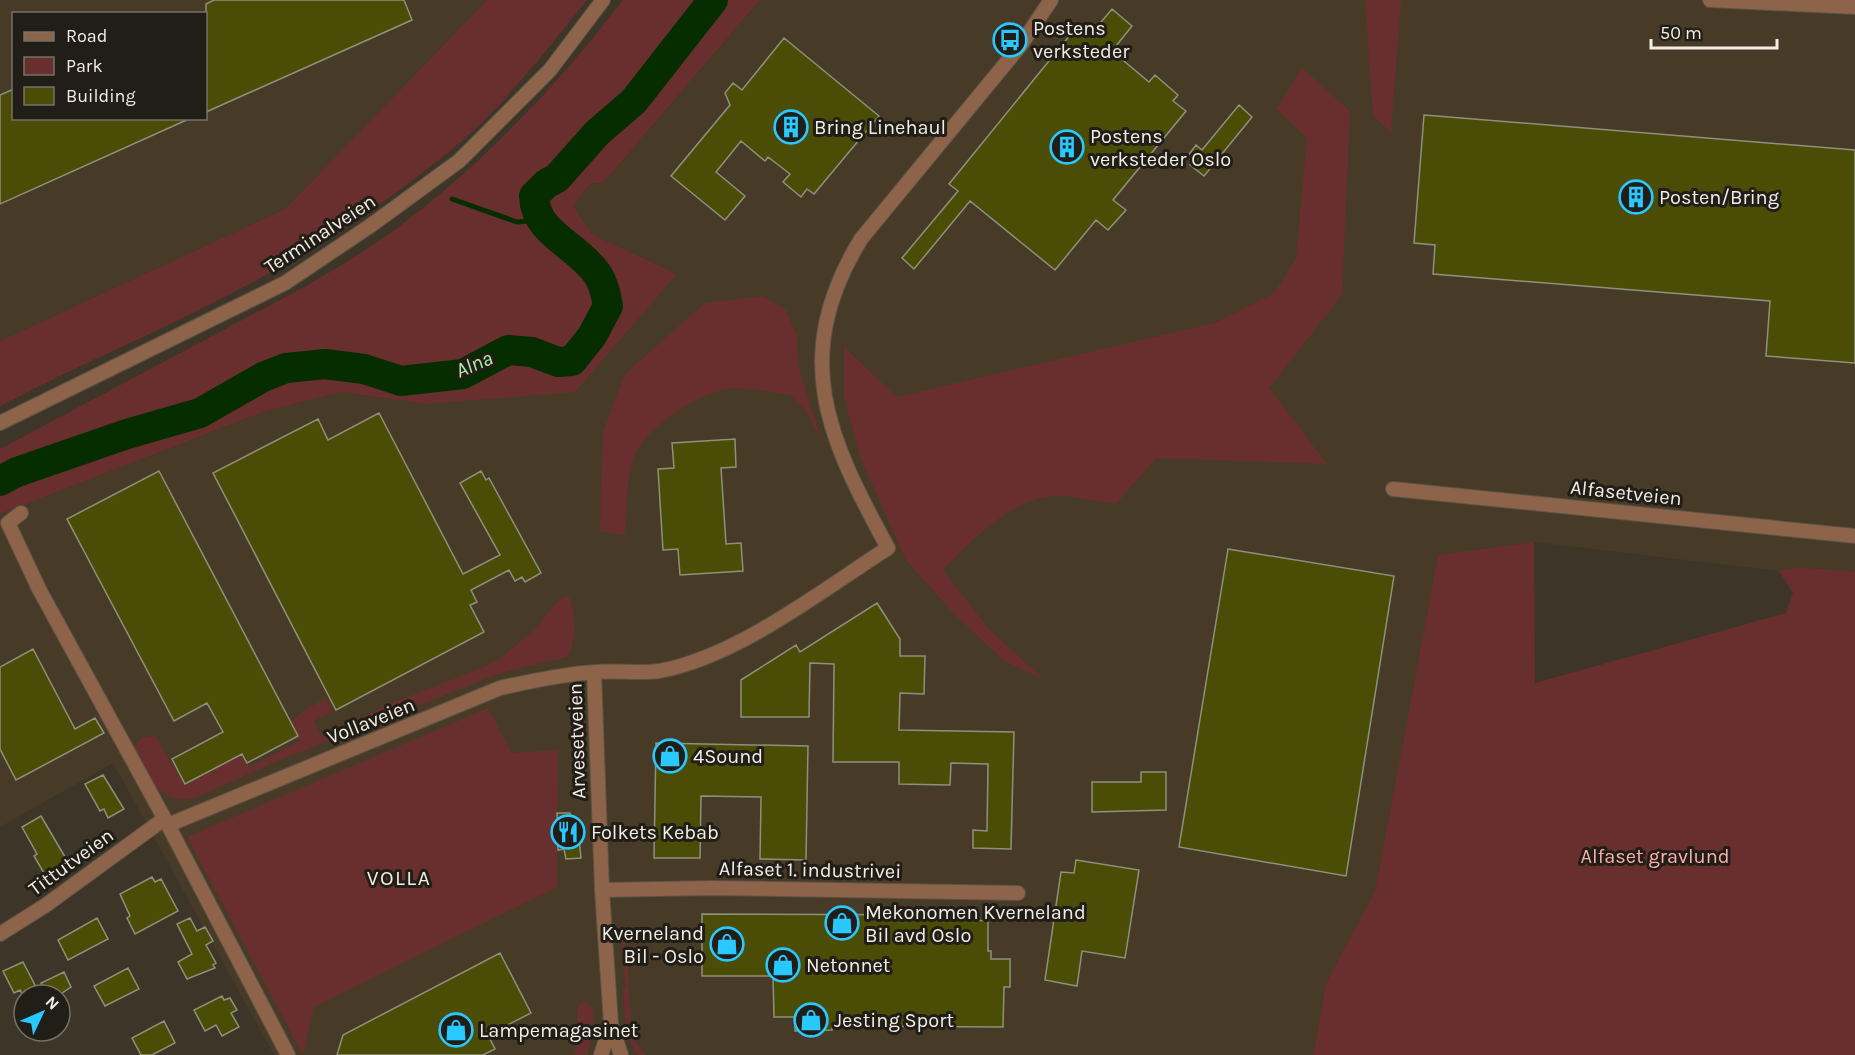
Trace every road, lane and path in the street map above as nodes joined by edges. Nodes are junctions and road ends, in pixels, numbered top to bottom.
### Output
1 (603, 0) edge
2 (1051, 0) edge
3 (1710, 0) edge
4 (1855, 7) edge
5 (0, 423) edge
6 (1393, 489) dead end
7 (21, 513) dead end
8 (1855, 536) edge
9 (594, 672) junction
10 (166, 822) junction
11 (602, 890) junction
12 (1018, 893) dead end
13 (0, 934) edge
14 (611, 1024) junction
15 (288, 1055) edge
16 (601, 1055) edge
17 (621, 1055) edge

1 - 5 street, Terminalveien
2 - 9 street, Vollaveien
3 - 4 street
6 - 8 street, Alfasetveien
7 - 10 street
9 - 10 street, Vollaveien
9 - 11 street, Arvesetveien
10 - 13 street, Tittutveien
10 - 15 street
11 - 12 street, Alfaset 1. industrivei
11 - 14 street, Arvesetveien
14 - 16 street, Arvesetveien
14 - 17 street, Arvesetveien

